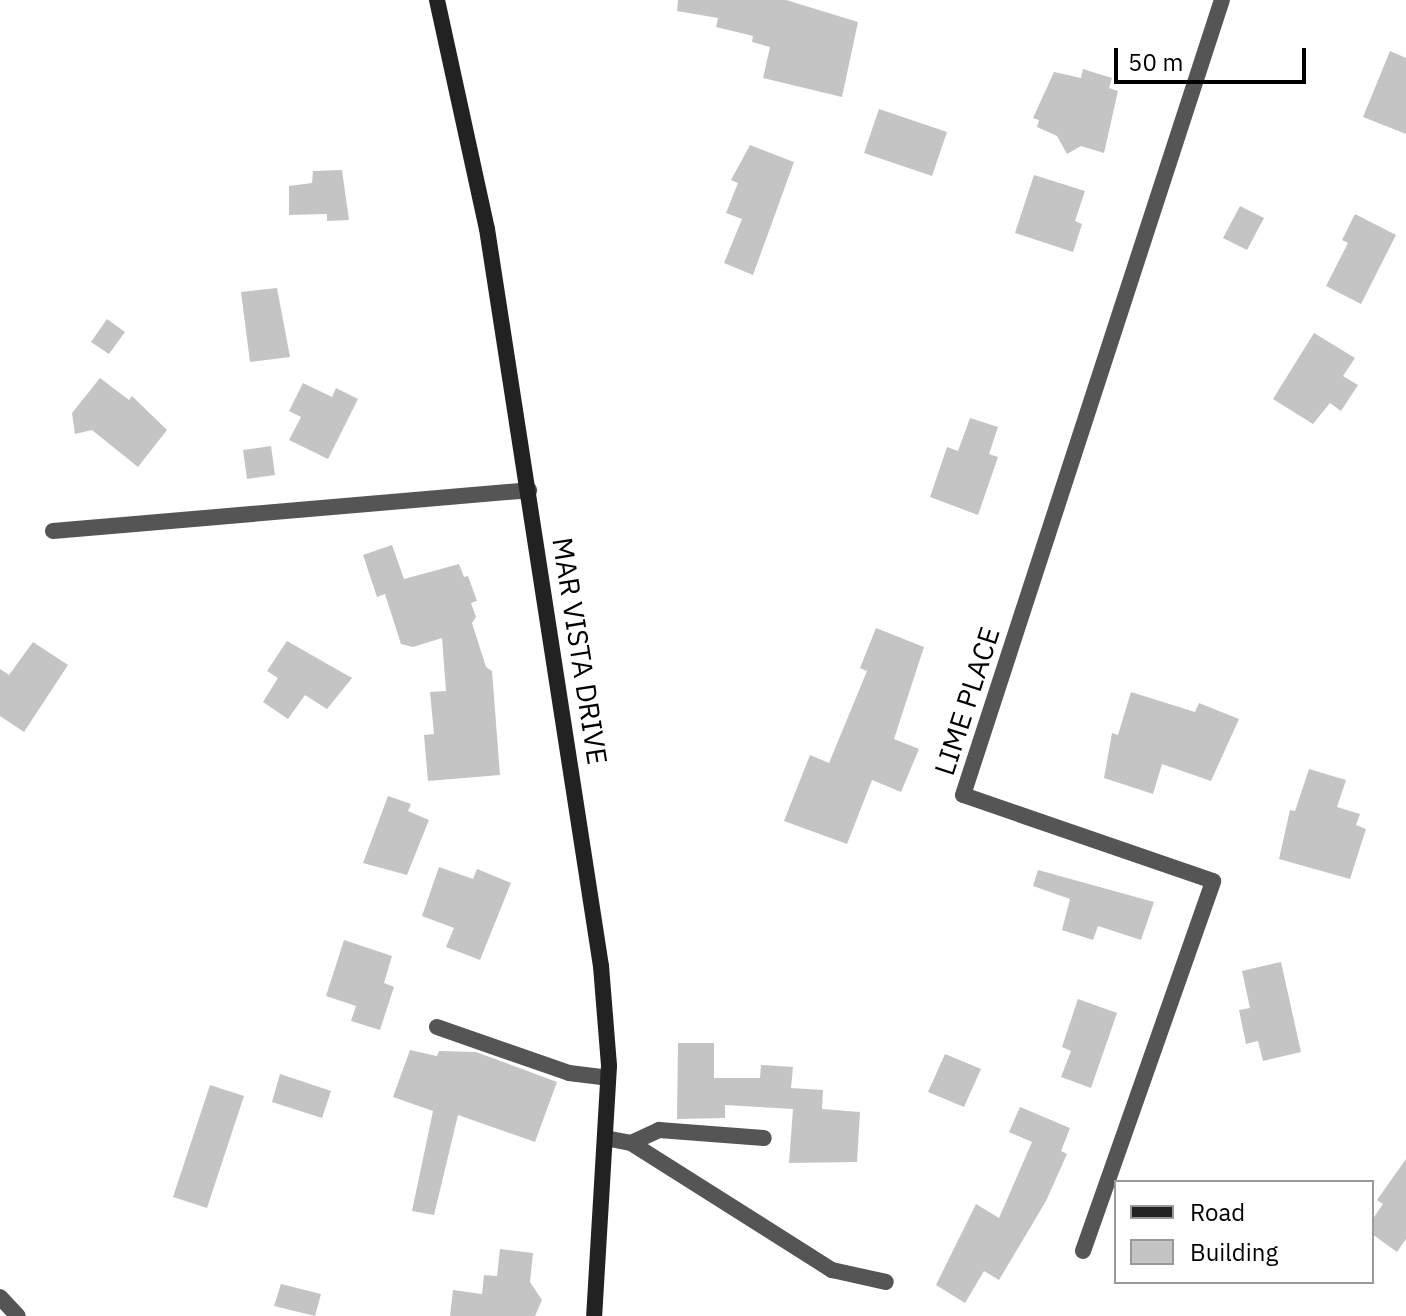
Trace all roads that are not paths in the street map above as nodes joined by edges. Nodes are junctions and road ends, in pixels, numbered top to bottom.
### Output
1 (437, 0) edge
2 (1222, 0) edge
3 (529, 490) junction
4 (53, 531) dead end
5 (437, 1027) dead end
6 (608, 1078) junction
7 (605, 1138) junction
8 (764, 1138) dead end
9 (631, 1143) junction
10 (1083, 1251) dead end
11 (886, 1282) dead end
12 (0, 1297) edge
13 (18, 1316) edge
14 (594, 1316) edge

1 - 3 street, MAR VISTA DRIVE
2 - 10 street, LIME PLACE
3 - 4 street
3 - 6 street, MAR VISTA DRIVE
5 - 6 street
6 - 7 street, MAR VISTA DRIVE
7 - 9 street
7 - 14 street, MAR VISTA DRIVE
8 - 9 street
9 - 11 street
12 - 13 street

